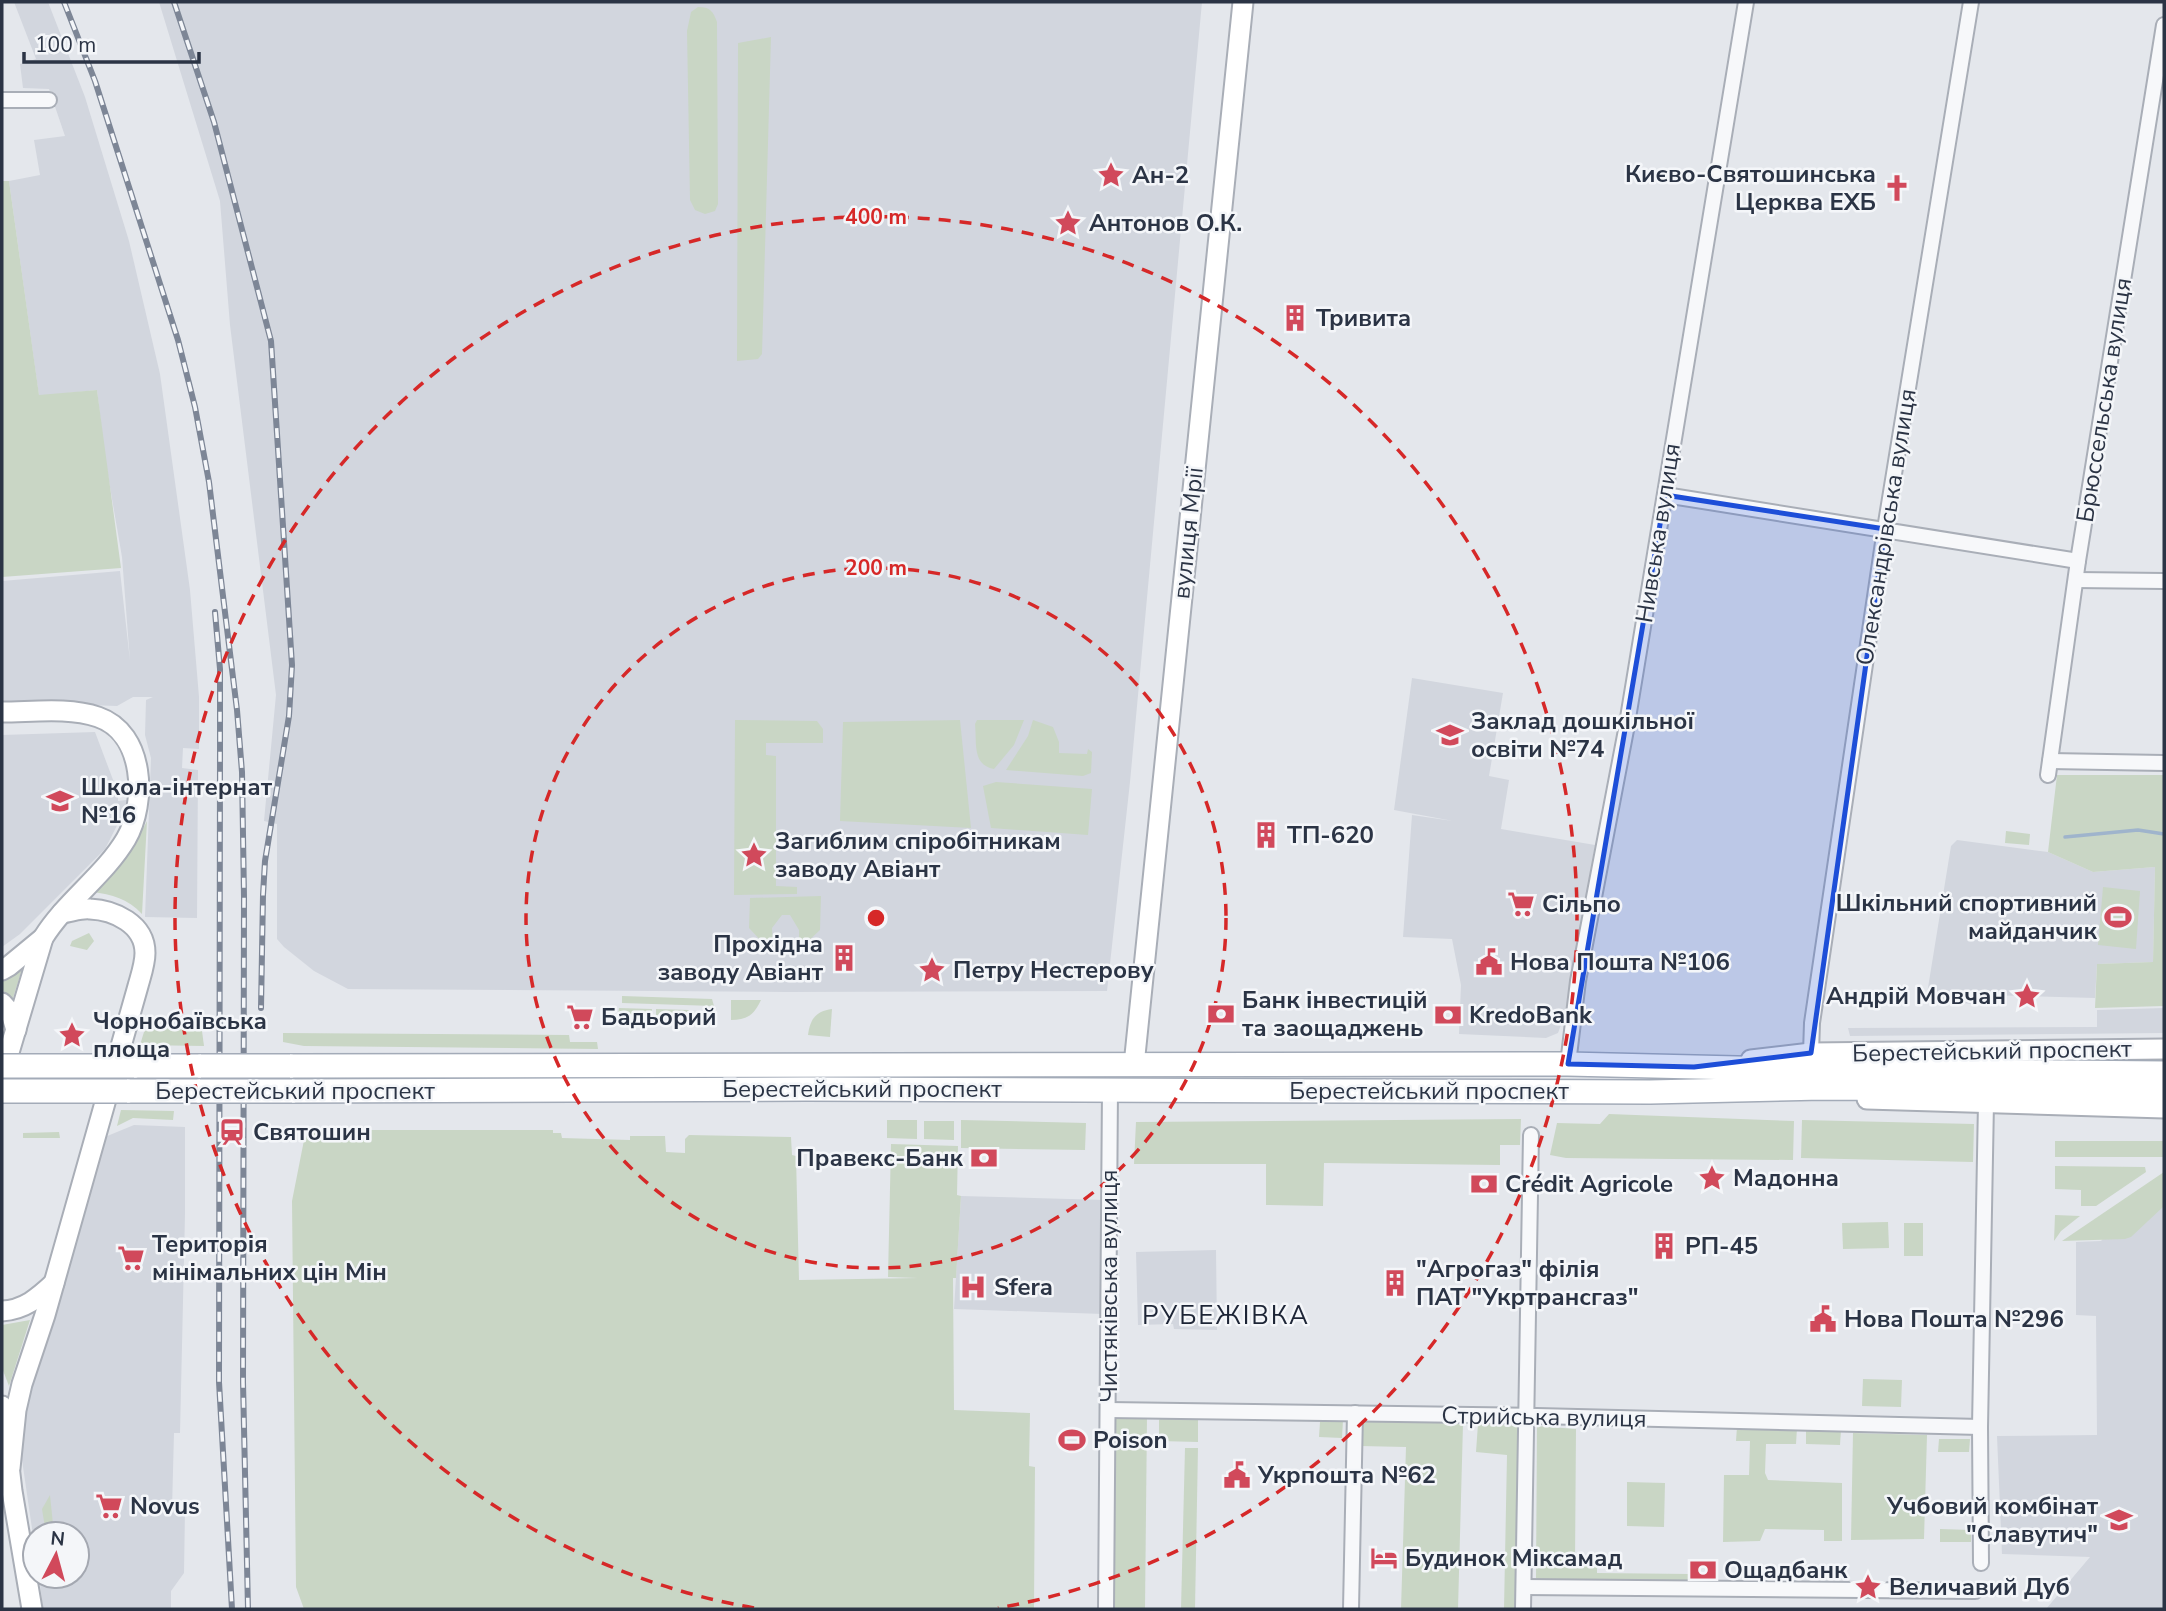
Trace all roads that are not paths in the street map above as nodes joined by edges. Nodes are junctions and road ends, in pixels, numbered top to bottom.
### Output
1 (1243, 2) edge
2 (1746, 2) edge
3 (1970, 2) edge
4 (2164, 25) edge
5 (2, 100) edge
6 (49, 100) dead end
7 (1665, 495) junction
8 (1885, 529) junction
9 (2078, 561) junction
10 (2076, 580) junction
11 (2164, 581) edge
12 (2, 712) edge
13 (2164, 763) edge
14 (62, 913) junction
15 (44, 938) junction
16 (2, 970) edge
17 (2, 1003) edge
18 (16, 1030) junction
19 (2164, 1049) edge
20 (1568, 1064) junction
21 (1133, 1065) junction
22 (2, 1066) edge
23 (1818, 1071) junction
24 (2164, 1073) edge
25 (2, 1076) edge
26 (1110, 1089) junction
27 (2164, 1090) edge
28 (2, 1091) edge
29 (1723, 1092) junction
30 (1986, 1102) junction
31 (2164, 1108) edge
32 (1531, 1135) dead end
33 (55, 1283) junction
34 (2, 1311) edge
35 (2, 1406) edge
36 (1108, 1410) junction
37 (1355, 1413) junction
38 (1528, 1416) junction
39 (1980, 1427) junction
40 (9, 1468) junction
41 (7, 1491) edge
42 (1981, 1563) dead end
43 (1524, 1587) junction
44 (1975, 1591) dead end
45 (32, 1609) edge
46 (1106, 1609) edge
47 (1351, 1609) edge
48 (1523, 1609) edge

1 - 21 main road, вулиця Мрії
2 - 7 street, Нивська вулиця
3 - 8 street, Олександрівська вулиця
4 - 9 street, Брюссельська вулиця
5 - 6 street
7 - 8 street
7 - 20 street, Нивська вулиця
8 - 9 street
8 - 23 street, Олександрівська вулиця
9 - 10 street, Брюссельська вулиця
10 - 11 street
10 - 13 street, Брюссельська вулиця
12 - 14 main road
14 - 15 main road
14 - 33 main road
15 - 16 main road
15 - 18 main road
17 - 18 main road
18 - 25 main road
19 - 23 main road, Берестейський проспект
20 - 21 main road, Берестейський проспект
20 - 23 main road, Берестейський проспект
21 - 22 main road, Берестейський проспект, bridge
23 - 24 main road, Берестейський проспект
23 - 27 main road, Берестейський проспект
23 - 29 main road, Берестейський проспект
26 - 28 main road, Берестейський проспект, bridge
26 - 29 main road, Берестейський проспект
26 - 36 street, Чистяківська вулиця
29 - 30 main road, Берестейський проспект
30 - 31 main road, Берестейський проспект
30 - 39 street
32 - 38 street
33 - 34 main road
33 - 40 main road
35 - 40 main road
36 - 37 street, Стрийська вулиця
36 - 46 street, Чистяківська вулиця
37 - 38 street, Стрийська вулиця
37 - 47 street
38 - 39 street, Стрийська вулиця
38 - 43 street
39 - 42 street
40 - 41 main road
41 - 45 main road
43 - 44 street
43 - 48 street

